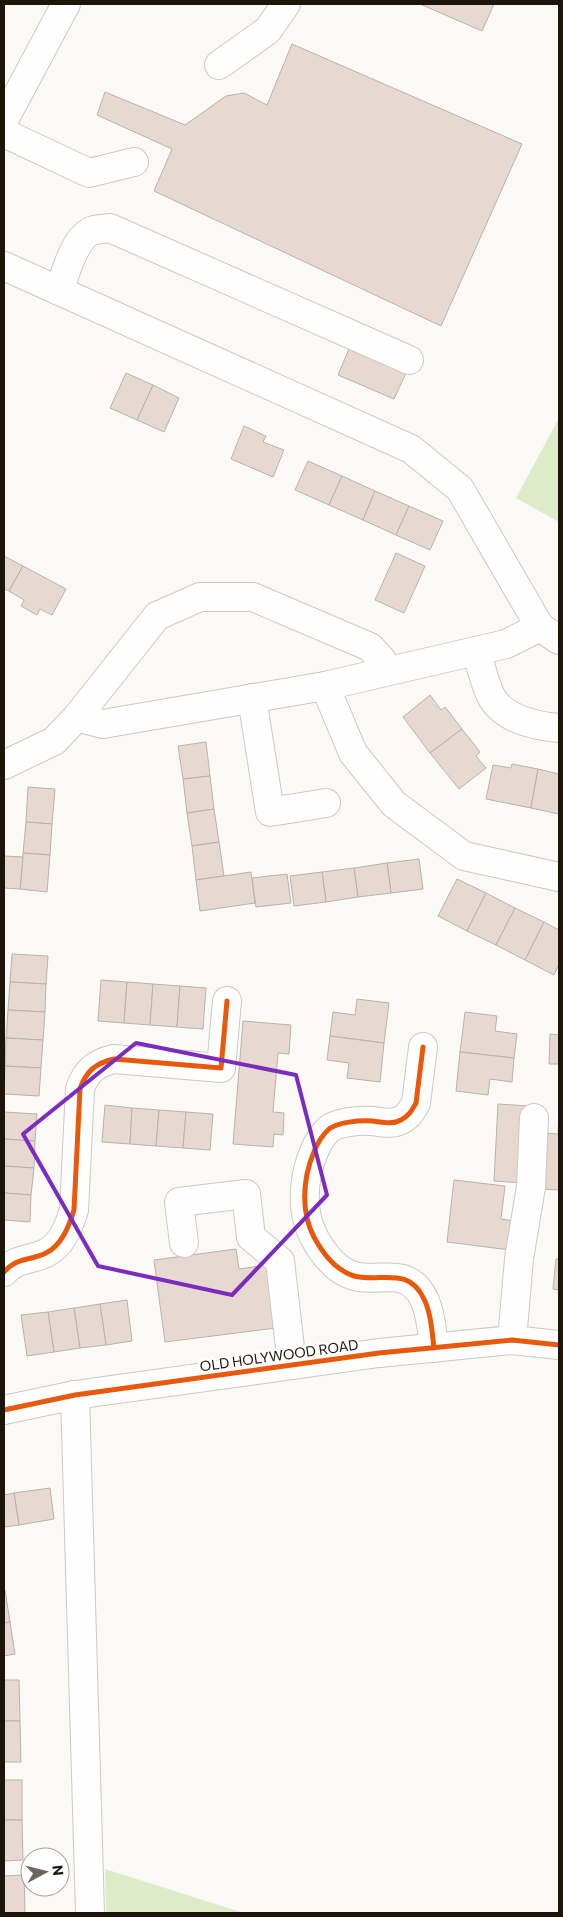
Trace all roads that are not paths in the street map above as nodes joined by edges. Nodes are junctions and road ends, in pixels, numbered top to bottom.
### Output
1 (66, 4) edge
2 (286, 4) edge
3 (219, 65) dead end
4 (4, 120) edge
5 (4, 133) edge
6 (134, 162) dead end
7 (4, 266) edge
8 (59, 291) junction
9 (409, 360) dead end
10 (550, 634) edge
11 (476, 651) junction
12 (388, 671) junction
13 (325, 686) junction
14 (252, 698) junction
15 (77, 717) junction
16 (559, 728) edge
17 (4, 766) edge
18 (326, 803) dead end
19 (559, 877) edge
20 (227, 1001) dead end
21 (423, 1047) dead end
22 (534, 1118) dead end
23 (184, 1243) dead end
24 (4, 1272) edge
25 (512, 1340) junction
26 (559, 1345) edge
27 (434, 1348) junction
28 (292, 1364) junction
29 (75, 1396) junction
30 (4, 1410) edge
31 (90, 1913) edge

1 - 4 street
2 - 3 street
5 - 6 street
7 - 8 street
8 - 9 street
8 - 10 street
10 - 11 street
11 - 12 street
11 - 16 street
12 - 13 street
12 - 15 street
13 - 14 street
13 - 19 street
14 - 15 street
14 - 18 street
15 - 17 street
20 - 24 street
21 - 27 street
22 - 25 street
23 - 28 street
25 - 26 street, OLD HOLYWOOD ROAD
25 - 27 street, OLD HOLYWOOD ROAD
27 - 28 street, OLD HOLYWOOD ROAD
28 - 29 street, OLD HOLYWOOD ROAD
29 - 30 street, OLD HOLYWOOD ROAD
29 - 31 street

